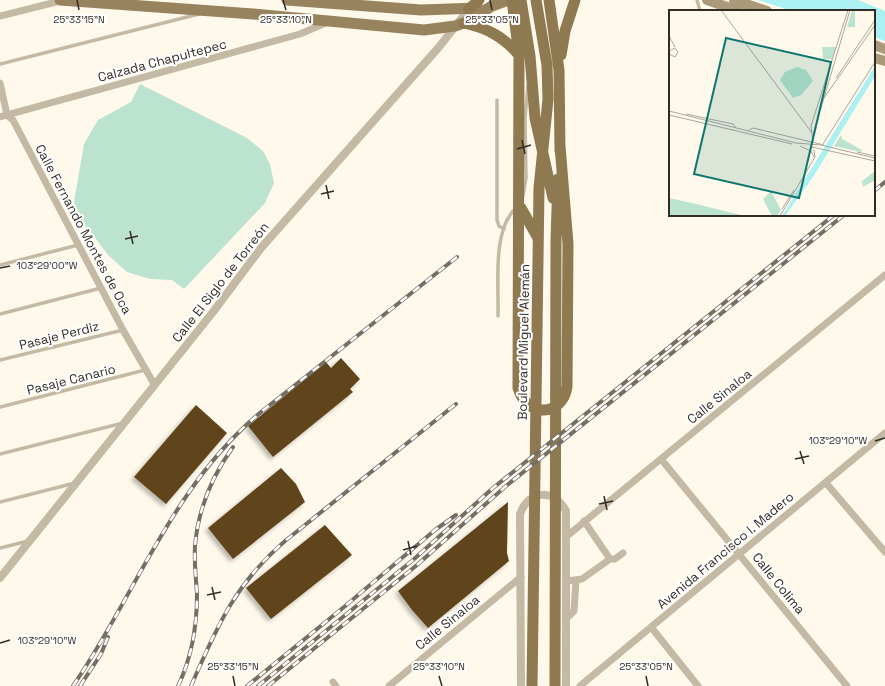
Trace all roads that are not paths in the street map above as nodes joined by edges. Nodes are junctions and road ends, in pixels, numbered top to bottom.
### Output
1 (60, 0) edge
2 (64, 0) edge
3 (287, 0) edge
4 (479, 0) edge
5 (508, 0) edge
6 (512, 0) edge
7 (521, 0) edge
8 (536, 0) edge
9 (549, 0) edge
10 (576, 0) edge
11 (697, 0) edge
12 (707, 0) edge
13 (734, 0) edge
14 (492, 6) junction
15 (382, 8) junction
16 (469, 9) junction
17 (700, 10) edge
18 (736, 10) edge
19 (764, 10) edge
20 (208, 12) junction
21 (0, 16) edge
22 (328, 22) junction
23 (460, 25) junction
24 (384, 27) junction
25 (875, 46) edge
26 (885, 49) edge
27 (519, 55) junction
28 (875, 58) edge
29 (885, 61) edge
30 (0, 64) edge
31 (559, 70) junction
32 (532, 71) junction
33 (0, 84) edge
34 (497, 100) dead end
35 (3, 116) edge
36 (560, 146) junction
37 (543, 148) junction
38 (520, 205) junction
39 (556, 227) junction
40 (504, 229) junction
41 (539, 240) junction
42 (79, 245) junction
43 (0, 265) edge
44 (885, 275) edge
45 (101, 288) junction
46 (0, 314) edge
47 (498, 316) dead end
48 (123, 330) junction
49 (0, 360) edge
50 (146, 370) junction
51 (154, 384) junction
52 (0, 407) edge
53 (126, 422) junction
54 (885, 433) edge
55 (0, 454) edge
56 (661, 459) junction
57 (78, 482) junction
58 (826, 482) junction
59 (0, 502) edge
60 (584, 521) junction
61 (567, 536) junction
62 (32, 540) junction
63 (0, 548) edge
64 (885, 552) edge
65 (623, 553) dead end
66 (739, 554) junction
67 (610, 559) junction
68 (0, 578) edge
69 (521, 578) junction
70 (576, 580) junction
71 (567, 581) junction
72 (566, 619) junction
73 (651, 627) junction
74 (389, 686) edge
75 (521, 686) edge
76 (532, 686) edge
77 (555, 686) edge
78 (566, 686) edge
79 (580, 686) edge
80 (698, 686) edge
81 (847, 686) edge

1 - 2 main road
2 - 20 main road
2 - 21 street
3 - 15 main road
4 - 16 highway
5 - 14 main road
6 - 27 highway
7 - 32 highway
8 - 37 highway, Boulevard Miguel Alemán
9 - 31 highway
10 - 31 highway
11 - 17 lane
12 - 18 main road
13 - 19 main road
14 - 16 main road
14 - 23 main road
15 - 16 main road
15 - 24 main road
16 - 23 street, Calle El Siglo de Torreón
20 - 22 main road
20 - 30 lane
22 - 24 main road
22 - 35 street, Calzada Chapultepec
23 - 24 main road
23 - 27 highway
23 - 51 street, Calle El Siglo de Torreón
25 - 26 main road
27 - 38 highway
28 - 29 main road
31 - 36 highway
32 - 37 highway
32 - 38 lane
33 - 35 street, Calle Fernando Montes de Oca
34 - 40 lane
35 - 42 street, Calle Fernando Montes de Oca
36 - 38 highway
36 - 39 highway
37 - 39 highway
37 - 41 highway, Boulevard Miguel Alemán
38 - 40 lane
38 - 41 highway
39 - 77 highway
40 - 47 lane
41 - 76 highway, Boulevard Miguel Alemán
42 - 43 lane
42 - 45 street, Calle Fernando Montes de Oca
44 - 56 street, Calle Sinaloa
45 - 46 lane
45 - 48 street, Calle Fernando Montes de Oca
48 - 49 lane, Pasaje Perdiz
48 - 50 street, Calle Fernando Montes de Oca
50 - 51 street, Calle Fernando Montes de Oca
50 - 52 lane, Pasaje Canario
51 - 53 street, Calle El Siglo de Torreón
53 - 55 lane
53 - 57 street, Calle El Siglo de Torreón
54 - 58 street, Avenida Francisco I. Madero
56 - 60 street, Calle Sinaloa
56 - 66 street, Calle Colima
57 - 59 lane
57 - 62 street, Calle El Siglo de Torreón
58 - 64 street
58 - 66 street, Avenida Francisco I. Madero
60 - 61 street, Calle Sinaloa
60 - 67 street
61 - 69 street
61 - 71 street
62 - 63 lane
62 - 68 street, Calle El Siglo de Torreón
65 - 67 street
66 - 73 street, Avenida Francisco I. Madero
66 - 81 street, Calle Colima
67 - 70 street
69 - 74 street, Calle Sinaloa
69 - 75 street
70 - 71 street
70 - 72 street
71 - 72 street
72 - 78 street
73 - 79 street, Avenida Francisco I. Madero
73 - 80 street

